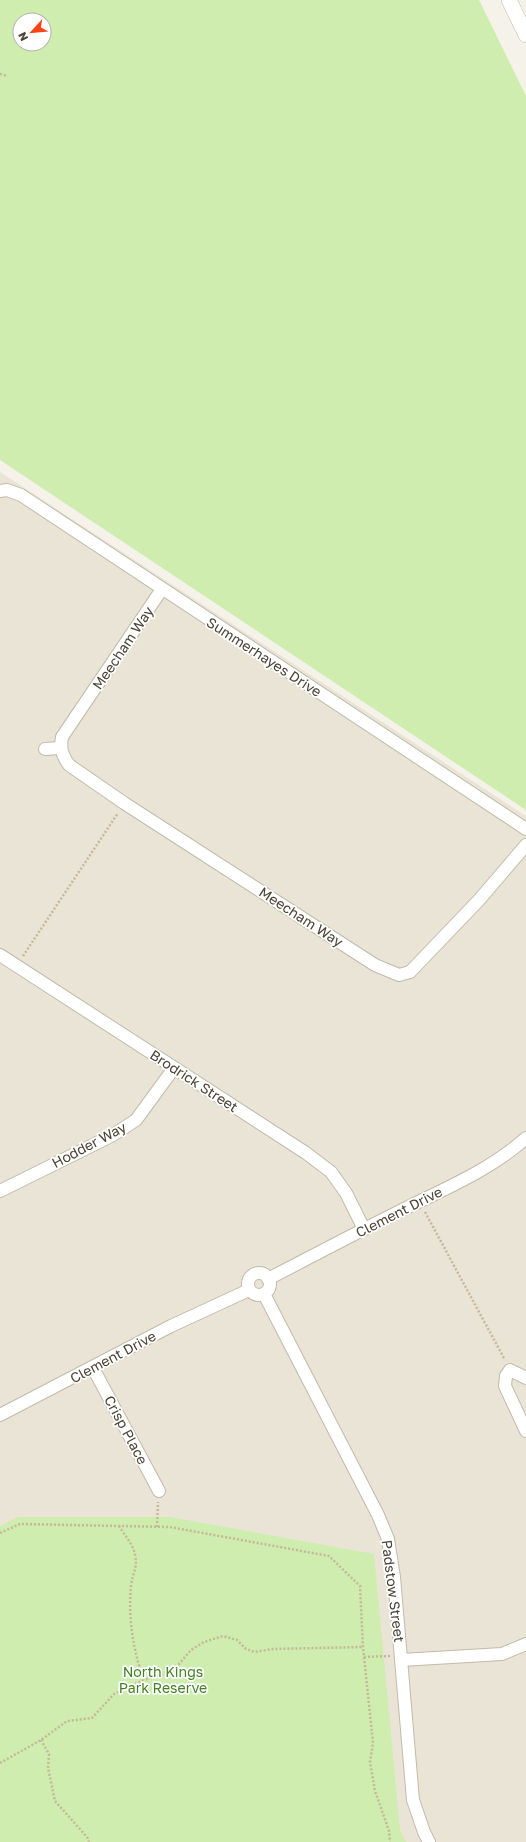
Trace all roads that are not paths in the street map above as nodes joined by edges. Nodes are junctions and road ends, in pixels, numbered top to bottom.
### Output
1 (509, 0) edge
2 (526, 35) edge
3 (0, 491) edge
4 (162, 589) junction
5 (60, 748) junction
6 (45, 749) dead end
7 (526, 830) edge
8 (526, 845) edge
9 (0, 955) edge
10 (174, 1068) junction
11 (526, 1138) edge
12 (2, 1188) edge
13 (364, 1229) junction
14 (268, 1279) junction
15 (249, 1290) junction
16 (264, 1294) junction
17 (92, 1368) junction
18 (526, 1378) edge
19 (0, 1415) edge
20 (526, 1431) edge
21 (159, 1491) road end
22 (526, 1644) edge
23 (401, 1658) junction
24 (429, 1842) edge

1 - 2 street
3 - 4 street, Summerhayes Drive
4 - 5 street, Meecham Way
4 - 7 street, Summerhayes Drive
5 - 6 street
5 - 8 street, Meecham Way
9 - 10 street, Brodrick Street
10 - 12 street, Hodder Way
10 - 13 street, Brodrick Street
11 - 13 street, Clement Drive
13 - 14 street, Clement Drive
14 - 15 street
14 - 16 street
15 - 16 street
15 - 17 street, Clement Drive
16 - 23 street, Padstow Street
17 - 19 street, Clement Drive
17 - 21 street, Crisp Place
18 - 20 street
22 - 23 street
23 - 24 street, Padstow Street

